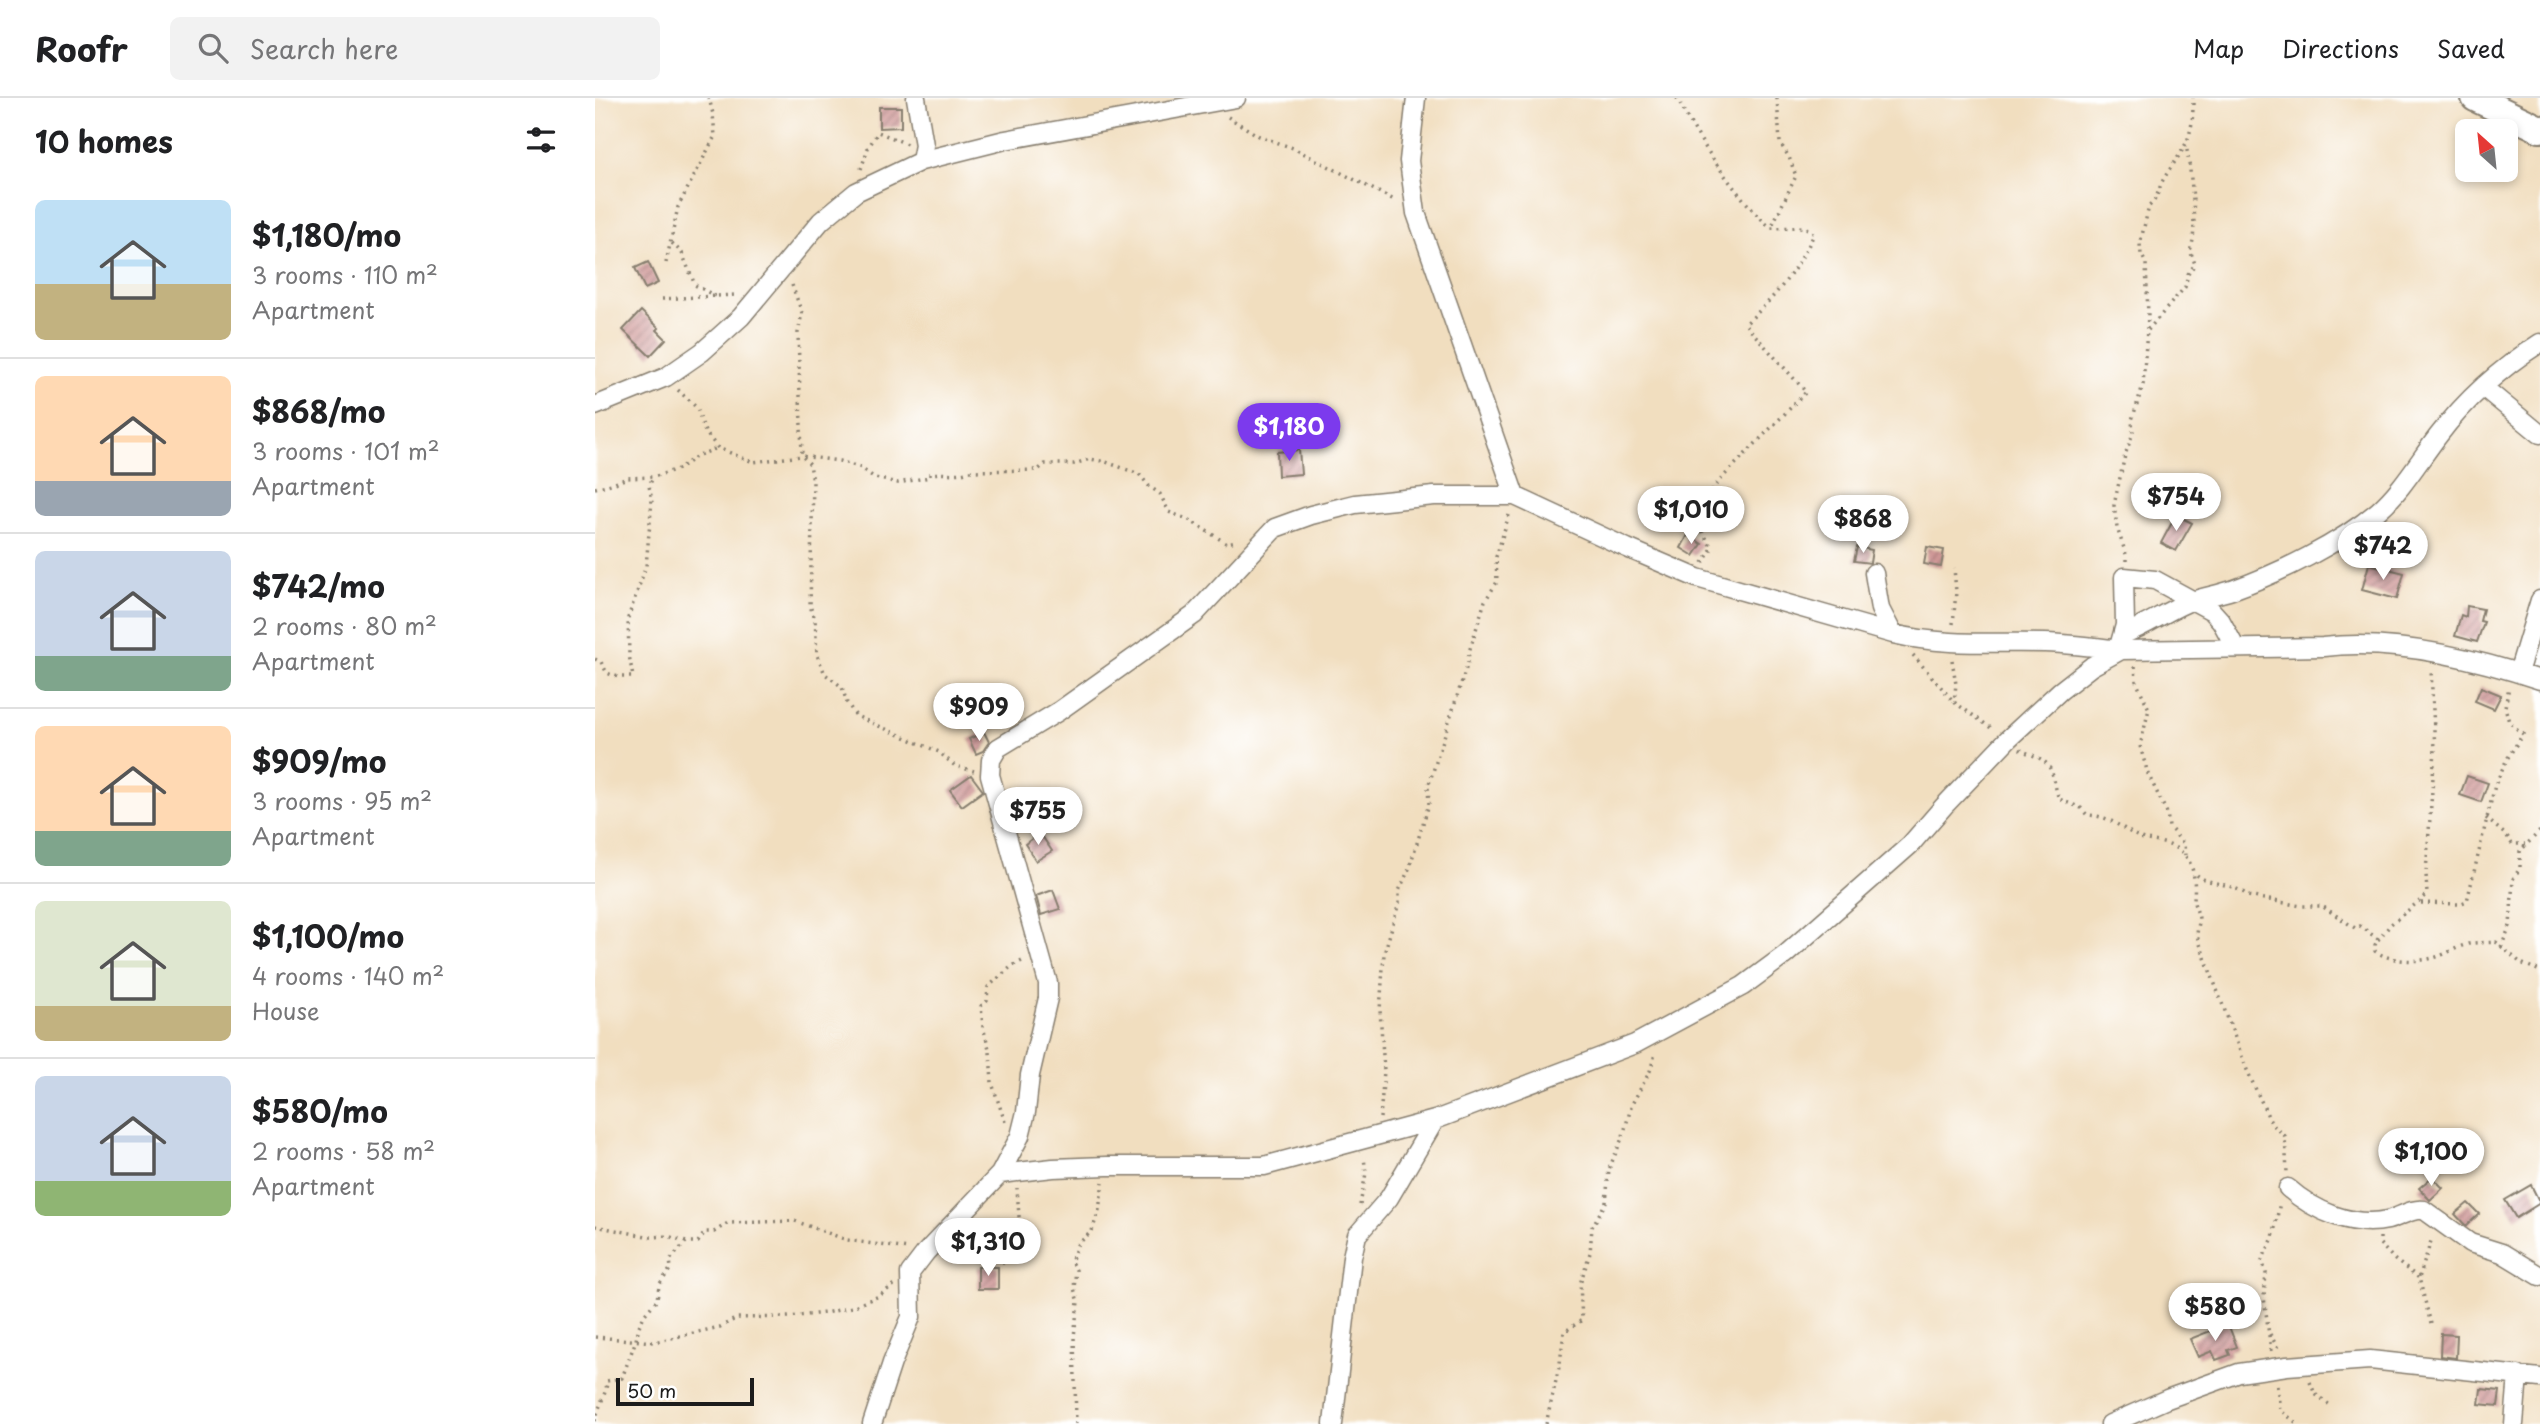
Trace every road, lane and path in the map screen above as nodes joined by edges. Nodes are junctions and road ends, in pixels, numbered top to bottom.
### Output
1 (709, 98) edge
2 (916, 98) edge
3 (1236, 98) edge
4 (1416, 98) edge
5 (1677, 98) edge
6 (1777, 98) edge
7 (2193, 98) edge
8 (2475, 98) edge
9 (1197, 106) junction
10 (2540, 129) edge
11 (2186, 145) junction
12 (923, 153) junction
13 (856, 192) junction
14 (1416, 213) junction
15 (1771, 228) junction
16 (672, 243) junction
17 (666, 263) dead end
18 (785, 264) junction
19 (761, 292) junction
20 (717, 297) junction
21 (662, 299) dead end
22 (2147, 332) junction
23 (2540, 343) edge
24 (666, 377) junction
25 (2483, 387) junction
26 (595, 405) edge
27 (2540, 434) edge
28 (718, 448) junction
29 (802, 456) junction
30 (653, 477) junction
31 (595, 488) edge
32 (1515, 496) junction
33 (1241, 541) dead end
34 (1954, 568) dead end
35 (1874, 573) dead end
36 (2124, 577) junction
37 (1697, 578) junction
38 (2194, 600) junction
39 (2540, 600) edge
40 (1893, 634) junction
41 (1952, 644) junction
42 (2124, 646) junction
43 (2235, 647) junction
44 (2431, 653) junction
45 (595, 659) edge
46 (2514, 672) junction
47 (2540, 680) edge
48 (1954, 702) junction
49 (2008, 739) junction
50 (990, 775) junction
51 (2486, 818) junction
52 (2540, 831) edge
53 (2527, 844) junction
54 (2185, 855) junction
55 (2195, 873) junction
56 (2419, 903) junction
57 (2375, 945) junction
58 (2501, 947) junction
59 (2540, 971) edge
60 (1048, 983) junction
61 (1661, 1031) junction
62 (1435, 1120) junction
63 (1374, 1136) junction
64 (1013, 1151) junction
65 (1107, 1166) junction
66 (1008, 1173) junction
67 (2288, 1188) junction
68 (2430, 1215) junction
69 (2374, 1222) junction
70 (595, 1226) edge
71 (1357, 1235) junction
72 (686, 1242) junction
73 (926, 1252) junction
74 (1002, 1262) dead end
75 (910, 1273) junction
76 (2540, 1276) edge
77 (2419, 1278) junction
78 (2431, 1324) dead end
79 (595, 1337) edge
80 (636, 1340) junction
81 (2298, 1365) junction
82 (2273, 1368) junction
83 (2518, 1376) junction
84 (2540, 1378) edge
85 (2330, 1405) dead end
86 (595, 1421) edge
87 (872, 1424) edge
88 (1076, 1424) edge
89 (1333, 1424) edge
90 (1546, 1424) edge
91 (2110, 1424) edge
92 (2298, 1424) edge
93 (2514, 1424) edge

1 - 16 path
2 - 12 street
3 - 9 street
4 - 14 street
5 - 15 path
6 - 15 path
7 - 11 path
8 - 10 street
9 - 12 street
9 - 14 path
11 - 22 path
11 - 22 path
12 - 13 street
12 - 13 path
13 - 18 street
14 - 32 street
15 - 37 path
16 - 17 path
16 - 20 path
18 - 19 street
18 - 29 path
19 - 20 path
19 - 24 street
20 - 21 path
22 - 36 path
23 - 25 street
24 - 26 street
24 - 28 path
25 - 27 street
25 - 38 street
28 - 29 path
28 - 30 path
29 - 33 path
29 - 50 path
30 - 31 path
30 - 45 path
32 - 37 street
32 - 50 street
32 - 63 path
34 - 41 path
35 - 40 street
36 - 38 street
36 - 42 street
37 - 40 street
38 - 42 street
38 - 43 street
39 - 46 street
40 - 41 street
40 - 48 path
41 - 42 street
41 - 48 path
42 - 43 street
42 - 49 street
42 - 54 path
43 - 44 street
44 - 46 street
44 - 56 path
46 - 47 street
46 - 51 path
48 - 49 path
49 - 54 path
49 - 61 street
50 - 60 street
51 - 53 path
51 - 56 path
52 - 53 path
53 - 58 path
54 - 55 path
55 - 57 path
55 - 67 path
56 - 57 path
57 - 58 path
58 - 59 path
60 - 64 street
60 - 64 path
61 - 62 street
61 - 90 path
62 - 63 street
62 - 71 street
63 - 65 street
63 - 71 path
64 - 66 street
65 - 66 street
65 - 88 path
66 - 73 street
66 - 74 path
67 - 69 street
67 - 82 path
68 - 69 street
68 - 76 street
68 - 77 path
69 - 77 path
70 - 72 path
71 - 89 street
72 - 73 path
72 - 80 path
73 - 75 street
75 - 80 path
75 - 87 street
77 - 78 path
79 - 80 path
80 - 86 path
81 - 82 street
81 - 83 street
81 - 85 path
82 - 91 street
82 - 92 path
83 - 84 street
83 - 93 street

